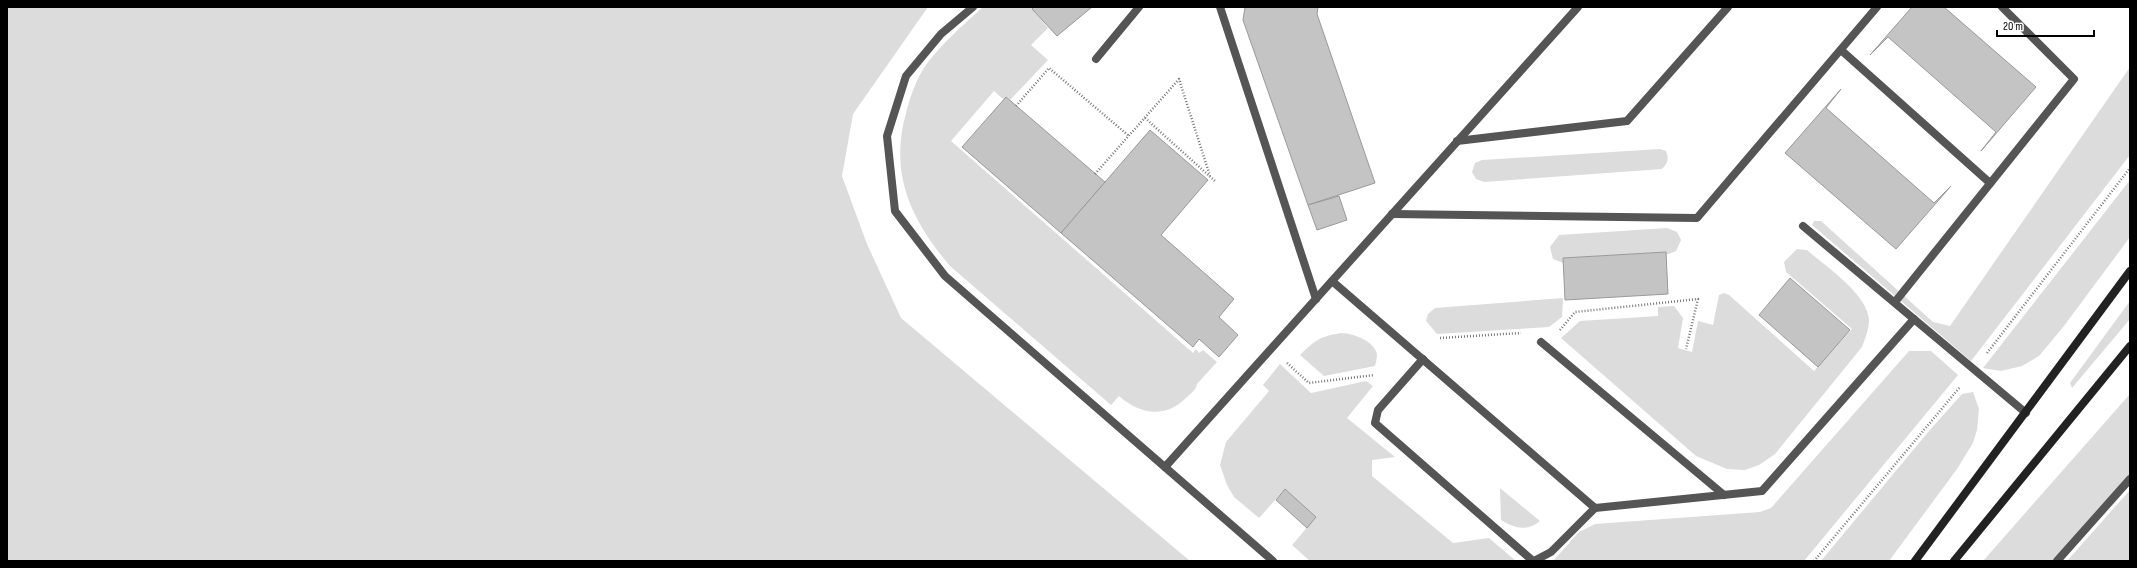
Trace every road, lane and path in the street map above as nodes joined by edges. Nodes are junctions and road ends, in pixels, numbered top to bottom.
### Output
1 (973, 7) edge
2 (1139, 7) edge
3 (1220, 7) edge
4 (1578, 7) edge
5 (1728, 7) edge
6 (1877, 7) edge
7 (2002, 7) edge
8 (1841, 50) junction
9 (1096, 59) dead end
10 (1016, 106) dead end
11 (1145, 118) junction
12 (1129, 136) junction
13 (1457, 141) junction
14 (1095, 174) dead end
15 (1210, 176) junction
16 (1216, 182) dead end
17 (1990, 183) junction
18 (1392, 214) junction
19 (1803, 226) dead end
20 (2130, 271) edge
21 (1332, 281) junction
22 (1316, 299) junction
23 (1895, 302) junction
24 (1914, 319) junction
25 (1552, 330) dead end
26 (1522, 333) dead end
27 (1440, 338) dead end
28 (1541, 342) dead end
29 (2130, 346) edge
30 (1686, 349) dead end
31 (1423, 359) junction
32 (1286, 363) dead end
33 (1374, 375) dead end
34 (2026, 413) junction
35 (1165, 467) junction
36 (2130, 479) edge
37 (1724, 494) junction
38 (1595, 508) junction
39 (1273, 561) edge
40 (1534, 561) edge
41 (1915, 561) edge
42 (1954, 561) edge
43 (2057, 561) edge

1 - 35 street
2 - 9 street
3 - 22 street
4 - 13 street
5 - 13 street
6 - 8 street
7 - 17 street
8 - 17 street
8 - 18 street
10 - 12 path
11 - 12 path
11 - 15 path
11 - 15 path
12 - 14 path
13 - 18 street
15 - 16 path
17 - 23 street
18 - 21 street
19 - 23 street
20 - 34 main road
21 - 22 street
21 - 31 street
22 - 35 street
23 - 24 street
24 - 34 street
24 - 37 street
25 - 30 path
26 - 27 path
28 - 37 street
29 - 42 main road
31 - 38 street
31 - 40 street
32 - 33 path
34 - 41 main road
35 - 39 street
36 - 43 street
37 - 38 street
38 - 40 street

